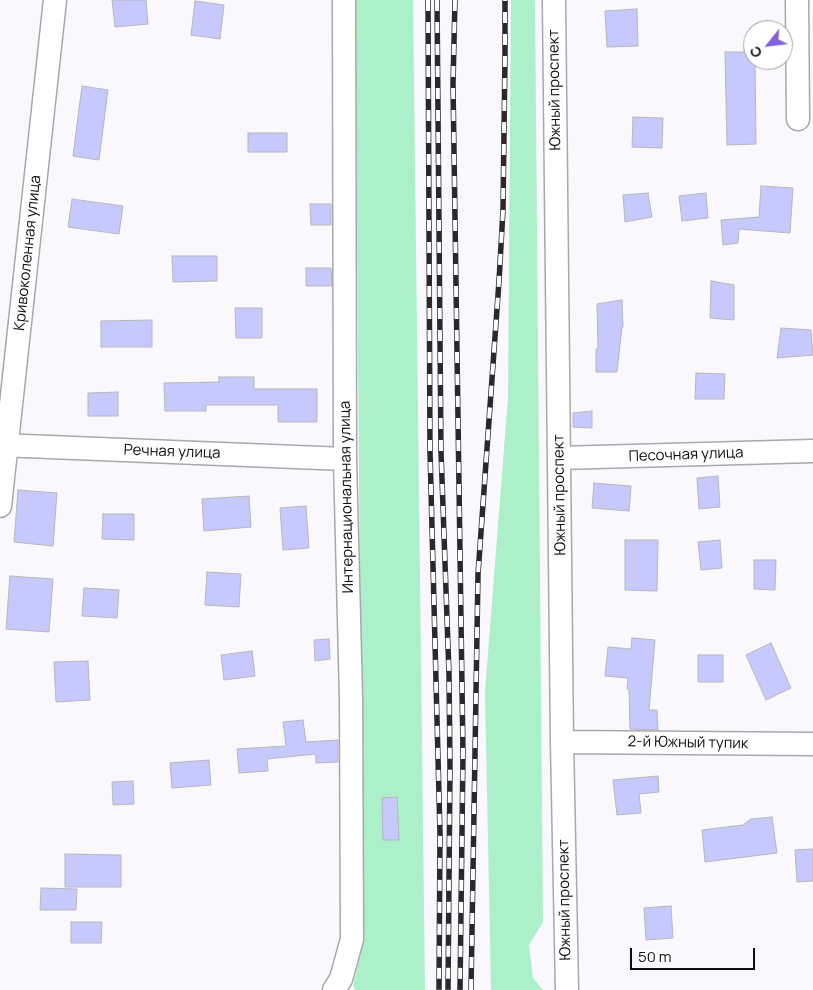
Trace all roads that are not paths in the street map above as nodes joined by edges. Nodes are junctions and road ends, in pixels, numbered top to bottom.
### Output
1 (55, 0) edge
2 (344, 0) edge
3 (554, 0) edge
4 (797, 0) edge
5 (798, 119) dead end
6 (3, 445) edge
7 (813, 451) edge
8 (559, 458) junction
9 (345, 459) junction
10 (0, 506) edge
11 (562, 742) junction
12 (813, 744) edge
13 (334, 990) edge
14 (567, 990) edge

1 - 6 street, Кривоколенная улица
2 - 9 street, Интернациональная улица
3 - 8 street, Южный проспект
4 - 5 street
6 - 9 street, Речная улица
6 - 10 street, Кривоколенная улица
7 - 8 street, Песочная улица
8 - 11 street, Южный проспект
9 - 13 street, Интернациональная улица
11 - 12 street, 2-й Южный тупик
11 - 14 street, Южный проспект

